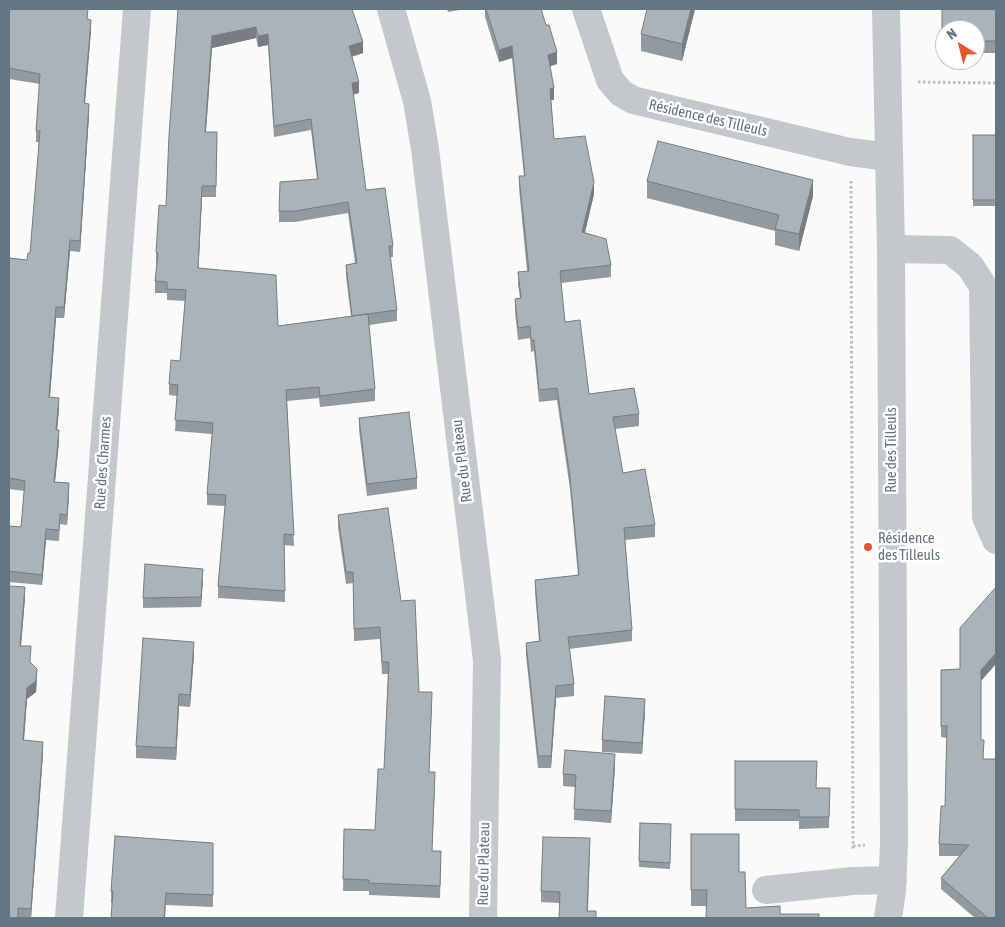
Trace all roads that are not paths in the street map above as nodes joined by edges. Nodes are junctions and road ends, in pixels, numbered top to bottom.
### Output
1 (137, 9) edge
2 (390, 9) edge
3 (586, 9) edge
4 (886, 9) edge
5 (888, 156) junction
6 (891, 249) junction
7 (996, 540) edge
8 (892, 886) junction
9 (766, 890) dead end
10 (69, 918) edge
11 (483, 918) edge
12 (888, 918) edge
13 (902, 918) edge

1 - 10 street, Rue des Charmes
2 - 11 street, Rue du Plateau
3 - 5 street, Résidence des Tilleuls
4 - 5 street, Rue des Tilleuls
5 - 6 street, Rue des Tilleuls
6 - 7 street
6 - 8 street, Rue des Tilleuls
8 - 9 street
8 - 12 street, Rue des Tilleuls
8 - 13 street, Rue des Tilleuls

